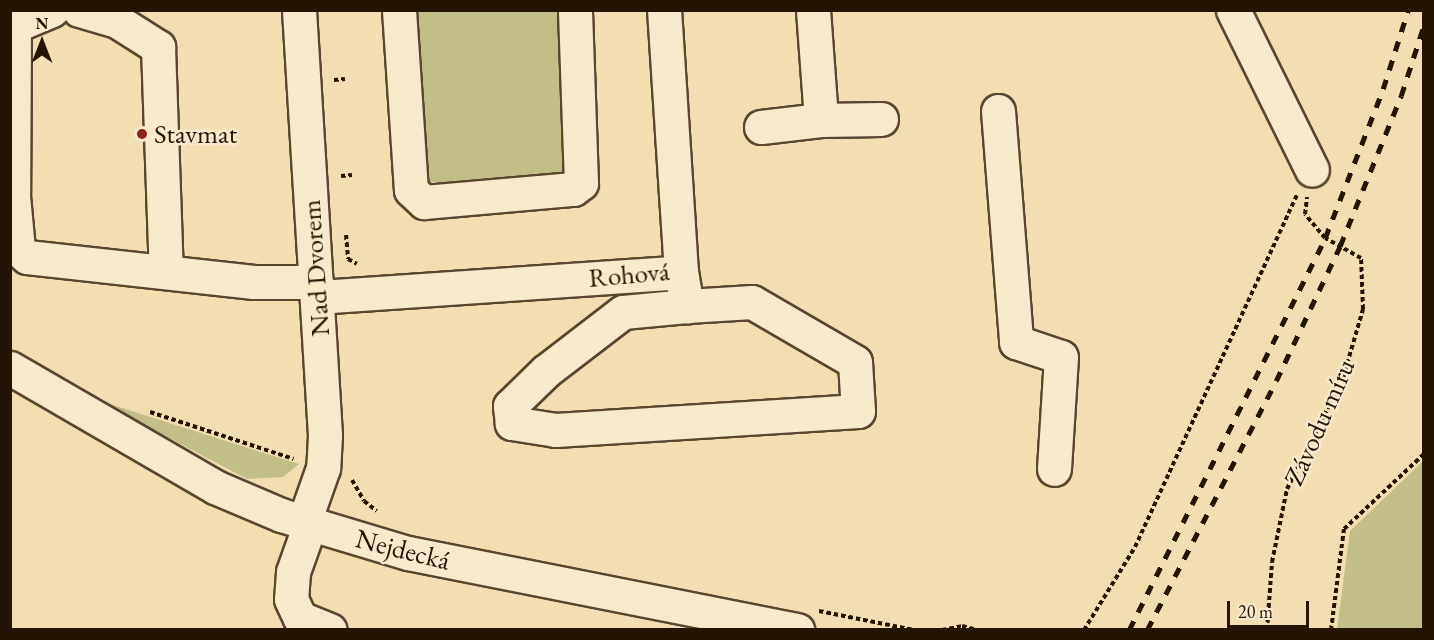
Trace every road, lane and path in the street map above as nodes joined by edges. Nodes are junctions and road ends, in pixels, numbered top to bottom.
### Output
1 (52, 10) edge
2 (79, 10) edge
3 (299, 10) edge
4 (399, 10) edge
5 (575, 10) edge
6 (664, 10) edge
7 (813, 10) edge
8 (1233, 10) edge
9 (333, 68) dead end
10 (345, 79) dead end
11 (334, 80) junction
12 (335, 90) dead end
13 (998, 111) dead end
14 (881, 119) dead end
15 (821, 120) junction
16 (761, 127) dead end
17 (340, 165) dead end
18 (352, 175) dead end
19 (341, 176) junction
20 (1306, 178) junction
21 (342, 188) dead end
22 (345, 223) dead end
23 (364, 268) dead end
24 (166, 271) junction
25 (681, 272) junction
26 (317, 289) junction
27 (687, 306) junction
28 (10, 368) edge
29 (25, 382) edge
30 (142, 410) dead end
31 (1424, 454) edge
32 (1054, 469) dead end
33 (336, 470) junction
34 (385, 515) dead end
35 (307, 523) junction
36 (804, 619) edge
37 (330, 630) edge
38 (914, 630) edge
39 (942, 630) edge
40 (978, 630) edge
41 (1084, 630) edge
42 (1267, 630) edge
43 (1331, 630) edge

1 - 24 street, Rohová
2 - 24 street
3 - 26 street, Nad Dvorem
4 - 5 street
6 - 25 street, Rohová
7 - 15 street
8 - 20 street
9 - 11 path
10 - 11 path
11 - 12 path
13 - 32 street
14 - 15 street
15 - 16 street
17 - 19 path
18 - 19 path
19 - 21 path
20 - 41 path
20 - 42 path, Závodu míru
22 - 23 path
24 - 26 street, Rohová
25 - 26 street, Rohová
25 - 27 street
26 - 33 street, Nad Dvorem
27 - 27 street
28 - 29 street, Nejdecká
29 - 35 street, Nejdecká
30 - 33 path
31 - 43 path
33 - 34 path
33 - 35 street, Nad Dvorem
35 - 36 street, Nejdecká
35 - 37 street, Nad Dvorem
36 - 38 path
39 - 40 path

